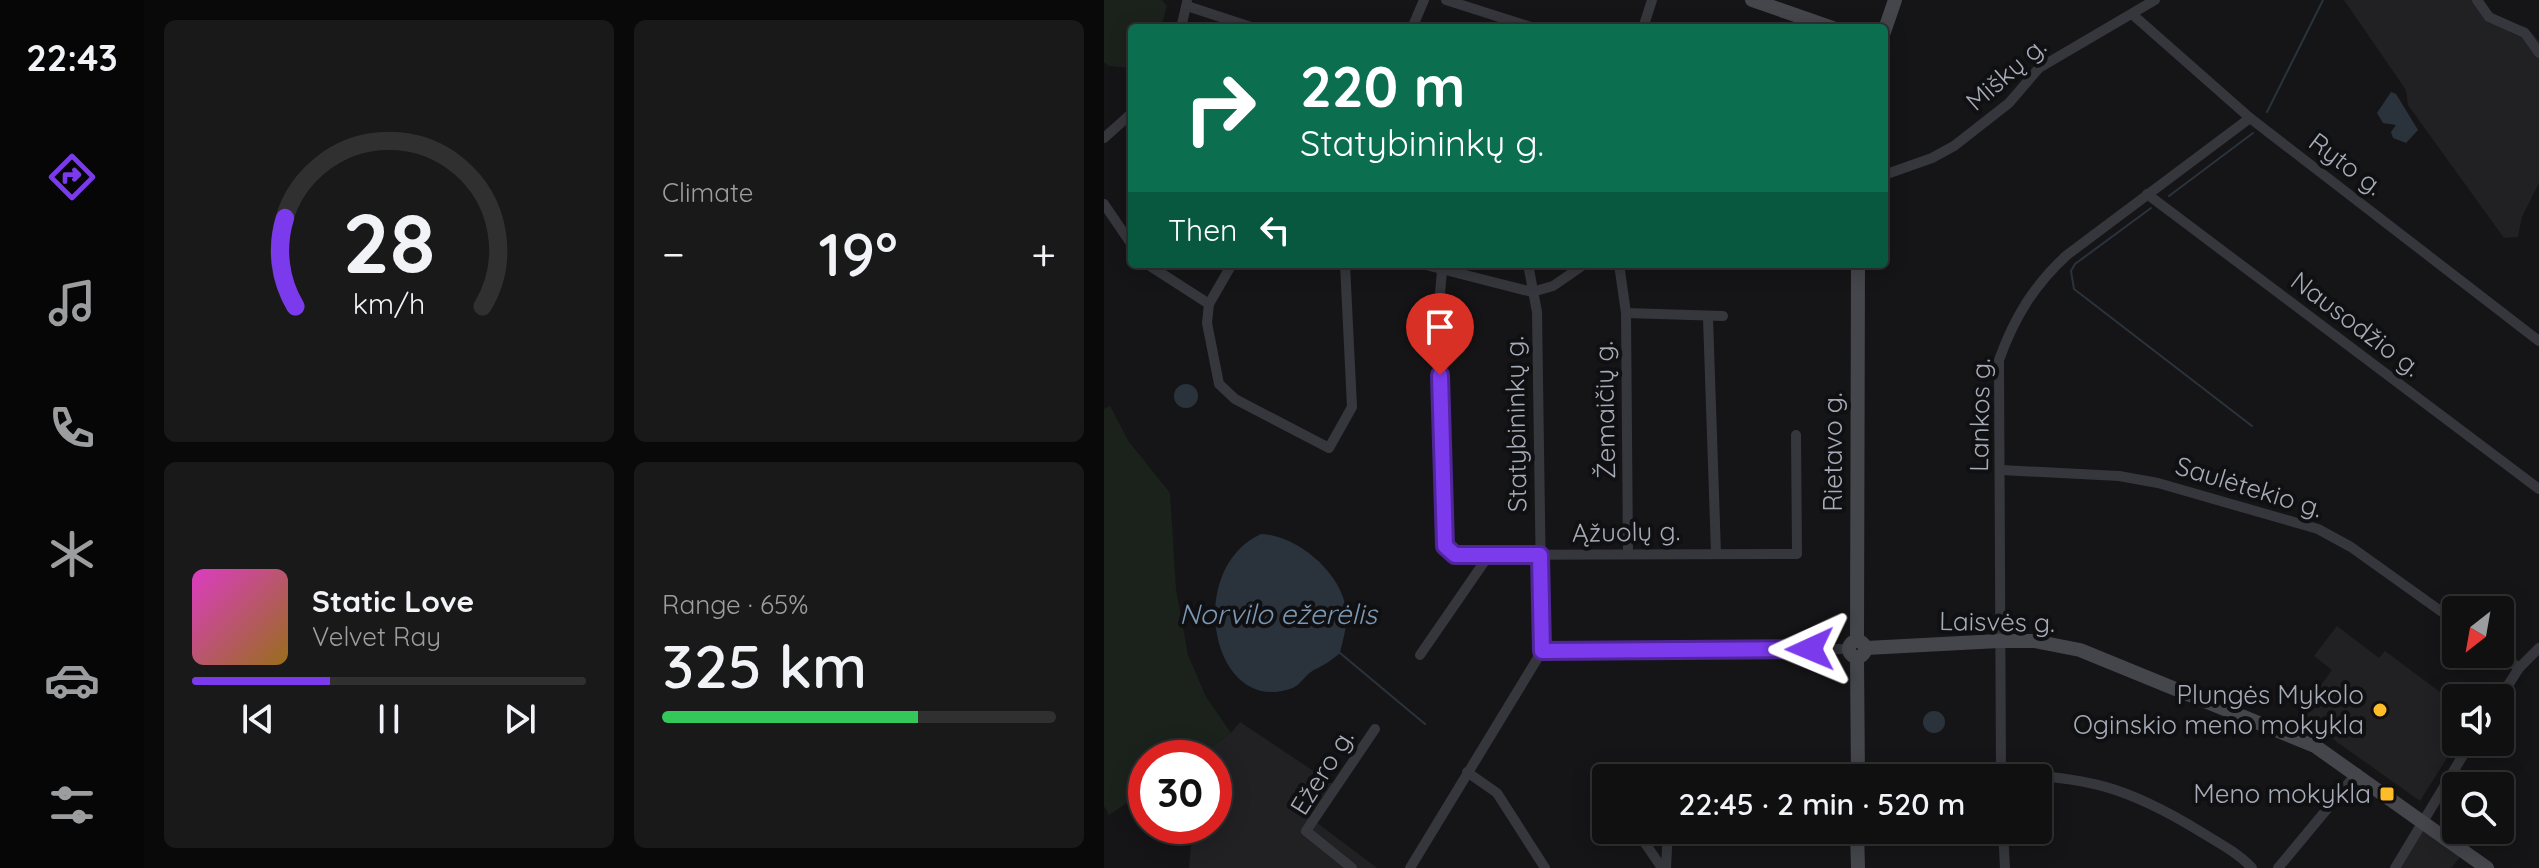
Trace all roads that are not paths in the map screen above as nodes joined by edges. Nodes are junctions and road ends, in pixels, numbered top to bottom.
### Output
1 (1424, 0) edge
2 (1446, 0) edge
3 (1652, 0) edge
4 (1752, 0) edge
5 (1895, 0) edge
6 (2155, 0) edge
7 (2477, 0) edge
8 (1187, 3) edge
9 (2132, 14) junction
10 (1182, 24) edge
11 (1243, 24) edge
12 (1414, 24) edge
13 (1521, 24) edge
14 (1644, 24) edge
15 (1821, 24) edge
16 (1887, 24) edge
17 (2539, 53) edge
18 (1128, 116) edge
19 (2250, 118) junction
20 (1104, 124) edge
21 (1117, 124) junction
22 (1104, 138) edge
23 (1888, 173) edge
24 (2147, 194) junction
25 (1104, 204) edge
26 (1128, 239) edge
27 (1153, 268) edge
28 (1230, 268) edge
29 (1345, 268) edge
30 (1435, 268) edge
31 (1529, 268) edge
32 (1579, 268) edge
33 (1620, 268) edge
34 (1858, 268) edge
35 (1442, 270) junction
36 (1532, 292) junction
37 (1209, 304) junction
38 (1626, 313) junction
39 (1723, 316) dead end
40 (1708, 318) junction
41 (2539, 341) edge
42 (1796, 435) dead end
43 (2001, 470) junction
44 (2539, 489) edge
45 (1716, 553) junction
46 (1628, 554) junction
47 (1489, 555) junction
48 (1540, 555) junction
49 (2442, 612) edge
50 (1999, 641) junction
51 (2539, 648) edge
52 (1857, 649) junction
53 (1542, 651) junction
54 (1420, 655) dead end
55 (2514, 664) edge
56 (2519, 668) junction
57 (2509, 684) edge
58 (1375, 729) dead end
59 (2462, 756) edge
60 (1858, 764) edge
61 (2001, 764) edge
62 (1467, 772) junction
63 (2357, 773) junction
64 (2052, 777) edge
65 (2422, 819) junction
66 (1646, 844) edge
67 (1667, 844) edge
68 (1857, 844) edge
69 (2004, 844) edge
70 (1352, 868) edge
71 (1410, 868) edge
72 (1545, 868) edge
73 (1664, 868) edge
74 (1858, 868) edge
75 (2005, 868) edge
76 (2252, 868) edge
77 (2278, 868) edge
78 (2395, 868) edge
79 (2487, 868) edge

1 - 12 street
2 - 13 street
3 - 14 street
4 - 15 street
5 - 16 street
6 - 9 street, Miškų g.
7 - 17 street
8 - 10 street
8 - 11 street
9 - 19 street, Ryto g.
9 - 23 street, Miškų g.
18 - 21 street
19 - 24 street, Lankos g.
19 - 41 street, Ryto g.
20 - 21 street
21 - 22 street
24 - 43 street, Lankos g.
24 - 44 street, Nausodžio g.
25 - 26 street
27 - 37 street
28 - 37 street
29 - 37 street
30 - 35 street
31 - 36 street, Statybininkų g.
32 - 36 street
33 - 38 street, Žemaičių g.
34 - 52 street, Rietavo g.
35 - 36 street
35 - 47 street, Ąžuolų g.
36 - 48 street, Statybininkų g.
38 - 40 street
38 - 46 street, Žemaičių g.
39 - 40 street
40 - 45 street
42 - 45 street, Ąžuolų g.
43 - 49 street, Saulėtekio g.
43 - 50 street, Lankos g.
45 - 46 street, Ąžuolų g.
46 - 48 street, Ąžuolų g.
47 - 48 street, Ąžuolų g.
47 - 54 street
48 - 53 street, Statybininkų g.
50 - 52 street, Laisvės g.
50 - 61 street, Lankos g.
50 - 63 street, Laisvės g.
51 - 56 street
52 - 53 street, Laisvės g.
52 - 60 street, Rietavo g.
53 - 62 street
55 - 56 street
56 - 57 street
58 - 70 street, Ežero g.
59 - 65 street
62 - 71 street
62 - 72 street
63 - 65 street, Laisvės g.
63 - 77 street
64 - 76 street
65 - 78 street
65 - 79 street, Laisvės g.
66 - 73 street
67 - 73 street
68 - 74 street
69 - 75 street

